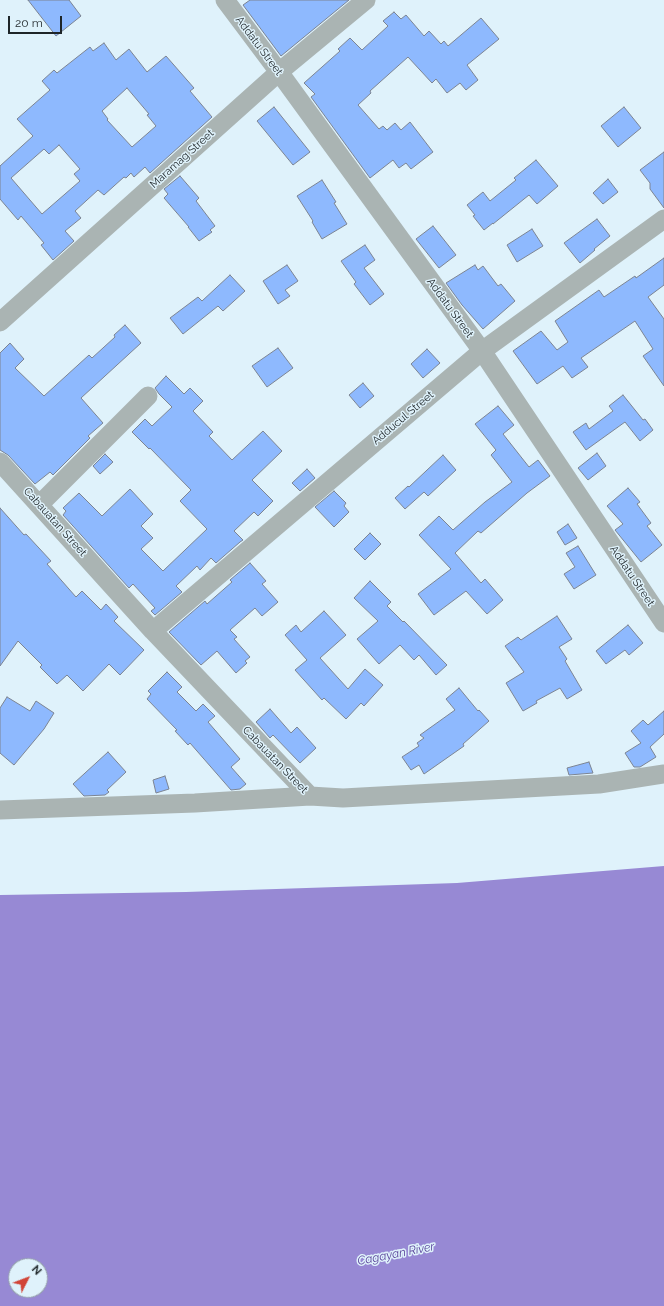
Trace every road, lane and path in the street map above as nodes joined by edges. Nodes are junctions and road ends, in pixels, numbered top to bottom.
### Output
1 (225, 0) edge
2 (366, 0) edge
3 (279, 72) junction
4 (664, 219) edge
5 (0, 322) edge
6 (482, 351) junction
7 (148, 396) dead end
8 (0, 462) edge
9 (39, 505) junction
10 (664, 623) edge
11 (153, 630) junction
12 (664, 774) edge
13 (310, 796) junction
14 (0, 810) edge

1 - 3 street, Addatu Street
2 - 3 street, Maramag Street
3 - 5 street, Maramag Street
3 - 6 street, Addatu Street
4 - 6 street, Adducul Street
6 - 10 street, Addatu Street
6 - 11 street, Adducul Street
7 - 9 street
8 - 9 street, Cabauatan Street
9 - 11 street, Cabauatan Street
11 - 13 street, Cabauatan Street
12 - 13 street, Cabauatan Street
13 - 14 street

